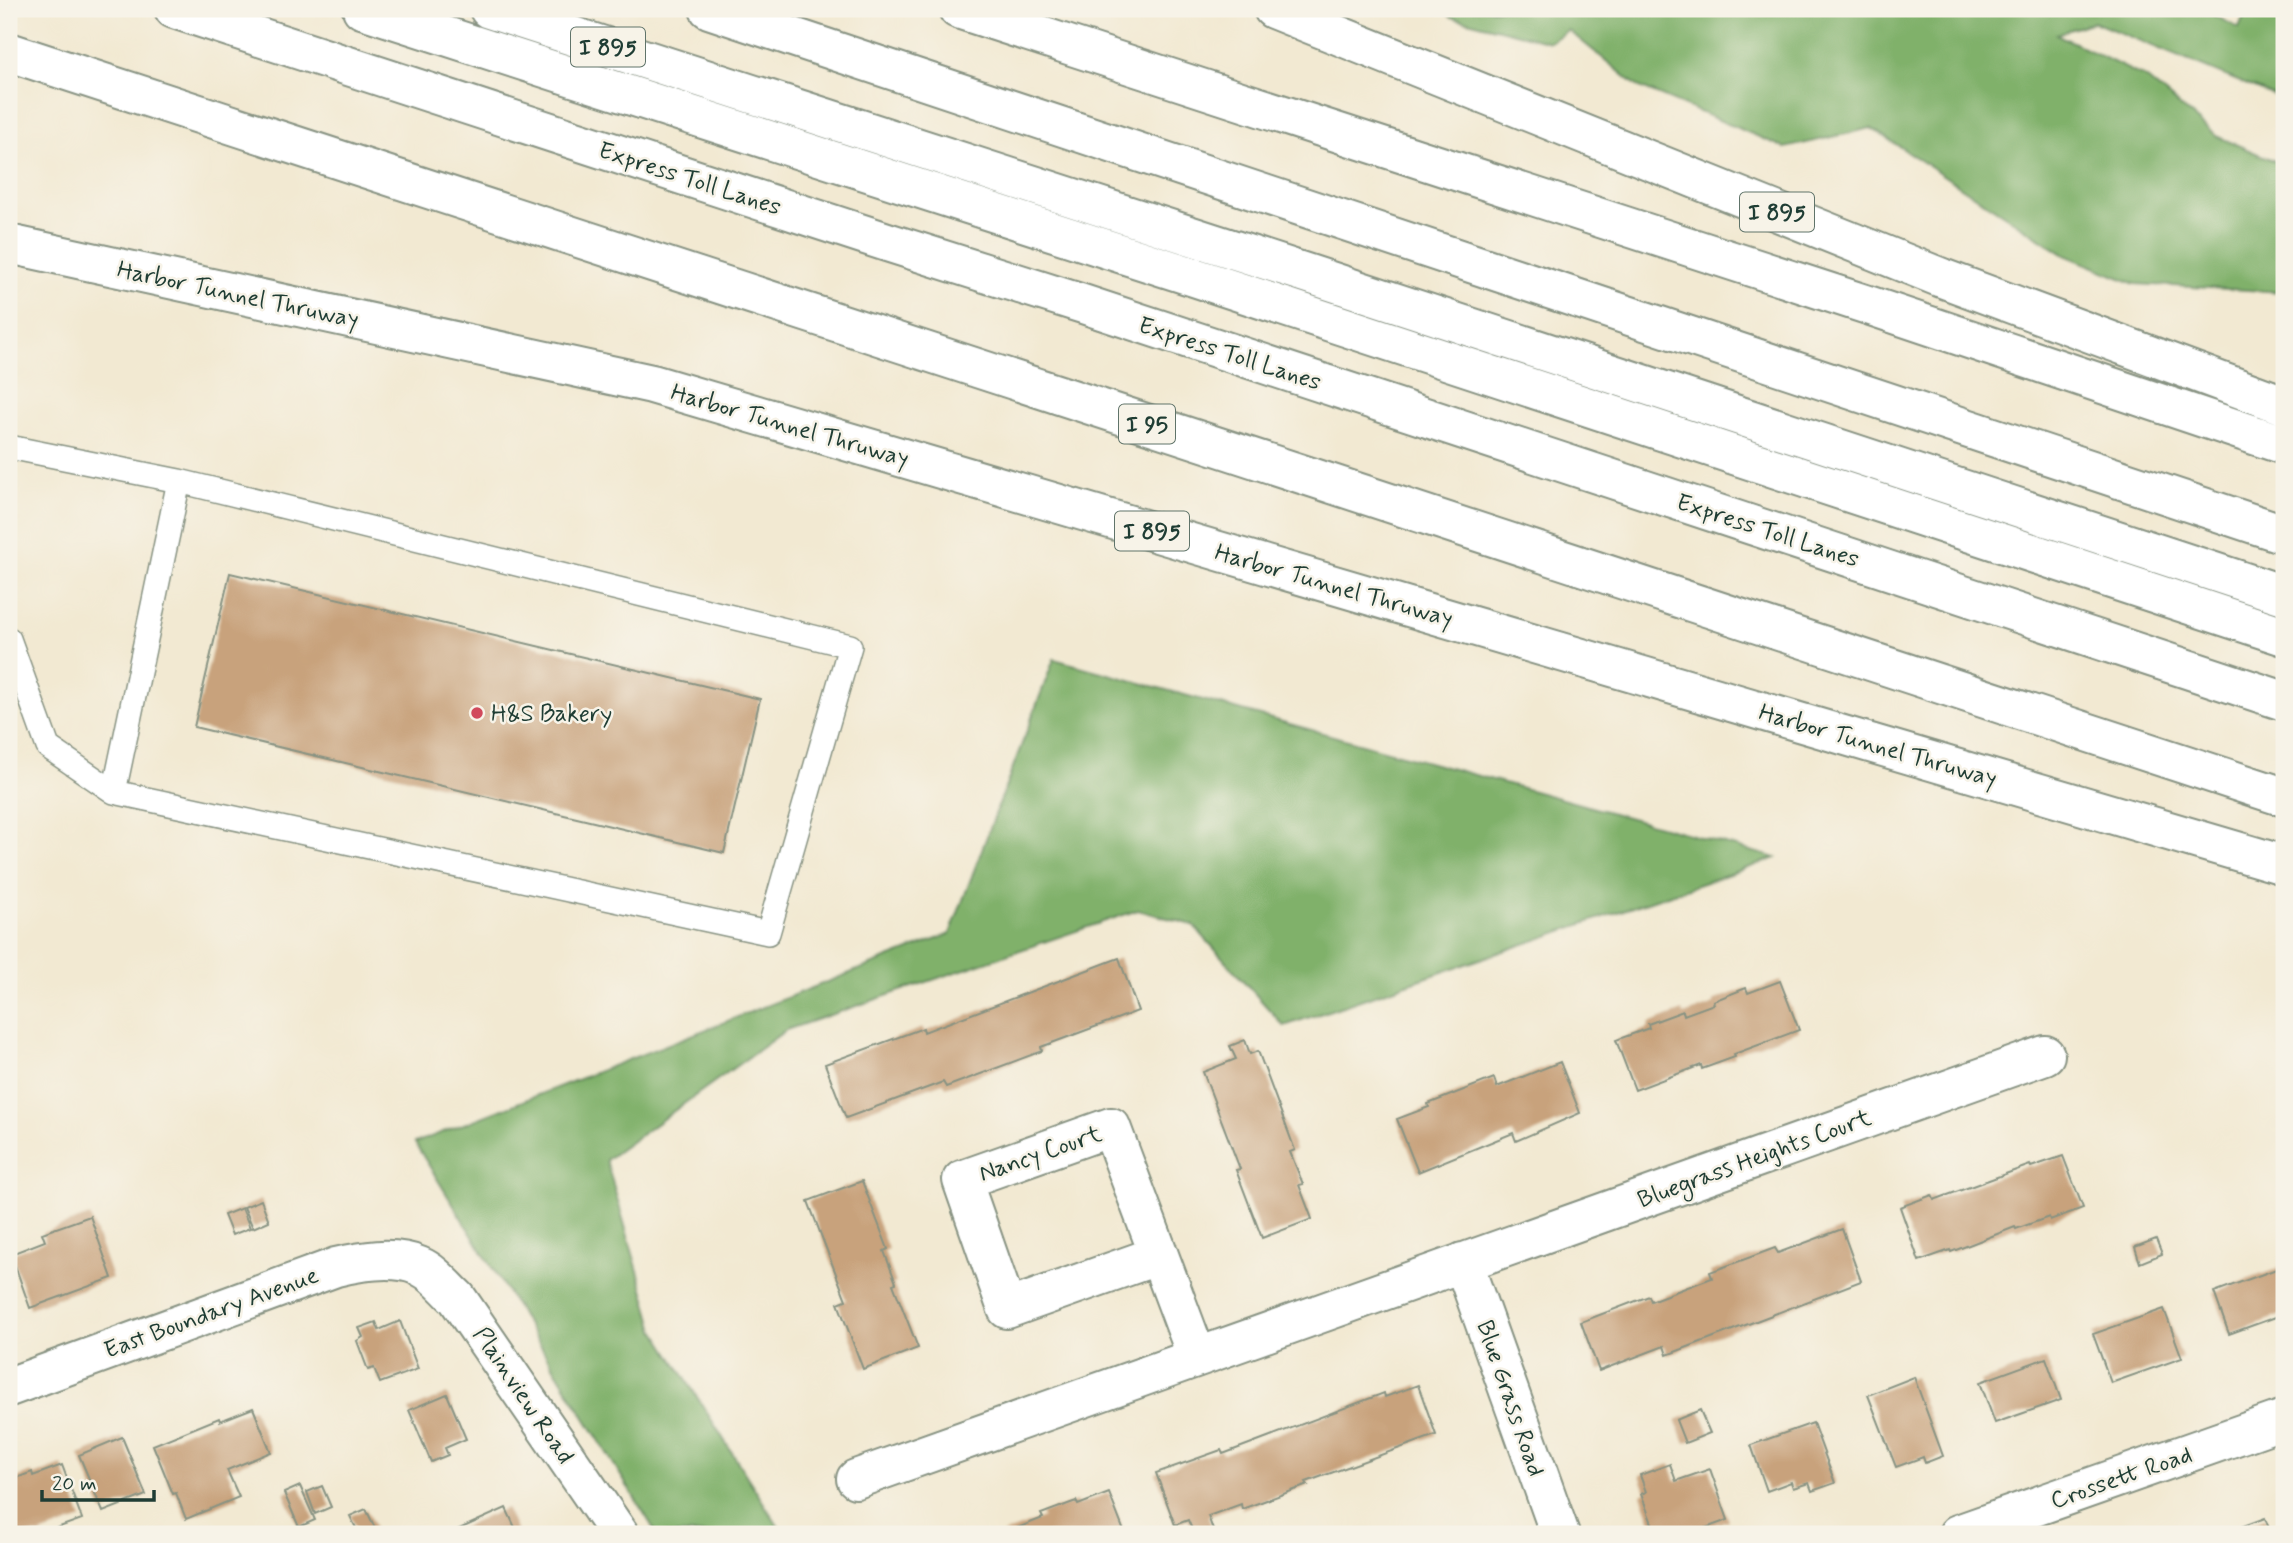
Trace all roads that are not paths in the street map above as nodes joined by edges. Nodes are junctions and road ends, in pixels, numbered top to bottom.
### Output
1 (174, 9) edge
2 (362, 9) edge
3 (489, 9) edge
4 (709, 9) edge
5 (958, 9) edge
6 (1273, 9) edge
7 (9, 52) edge
8 (9, 244) edge
9 (2284, 405) edge
10 (2284, 446) edge
11 (9, 447) edge
12 (179, 481) junction
13 (2284, 534) edge
14 (2284, 595) edge
15 (2284, 636) edge
16 (9, 639) edge
17 (2284, 701) edge
18 (114, 792) junction
19 (2284, 797) edge
20 (2284, 865) edge
21 (2045, 1055) dead end
22 (1159, 1255) junction
23 (1463, 1262) junction
24 (418, 1265) joint
25 (1197, 1357) junction
26 (9, 1387) edge
27 (2284, 1419) edge
28 (856, 1479) dead end
29 (619, 1534) edge
30 (1560, 1534) edge
31 (1958, 1534) edge

1 - 17 main road, Express Toll Lanes
2 - 15 main road
3 - 14 main road, I 895
4 - 13 main road
5 - 10 main road
6 - 9 main road, I 895
7 - 19 main road, I 95
8 - 20 main road, Harbor Tunnel Thruway / I 895
11 - 12 lane
12 - 18 lane
12 - 18 lane
16 - 18 lane
21 - 23 main road, Bluegrass Heights Court
22 - 22 main road, Nancy Court
22 - 25 main road, Nancy Court
23 - 25 main road
23 - 30 main road, Blue Grass Road
24 - 26 main road, East Boundary Avenue
24 - 29 main road, Plainview Road
25 - 28 main road
27 - 31 main road, Crossett Road

